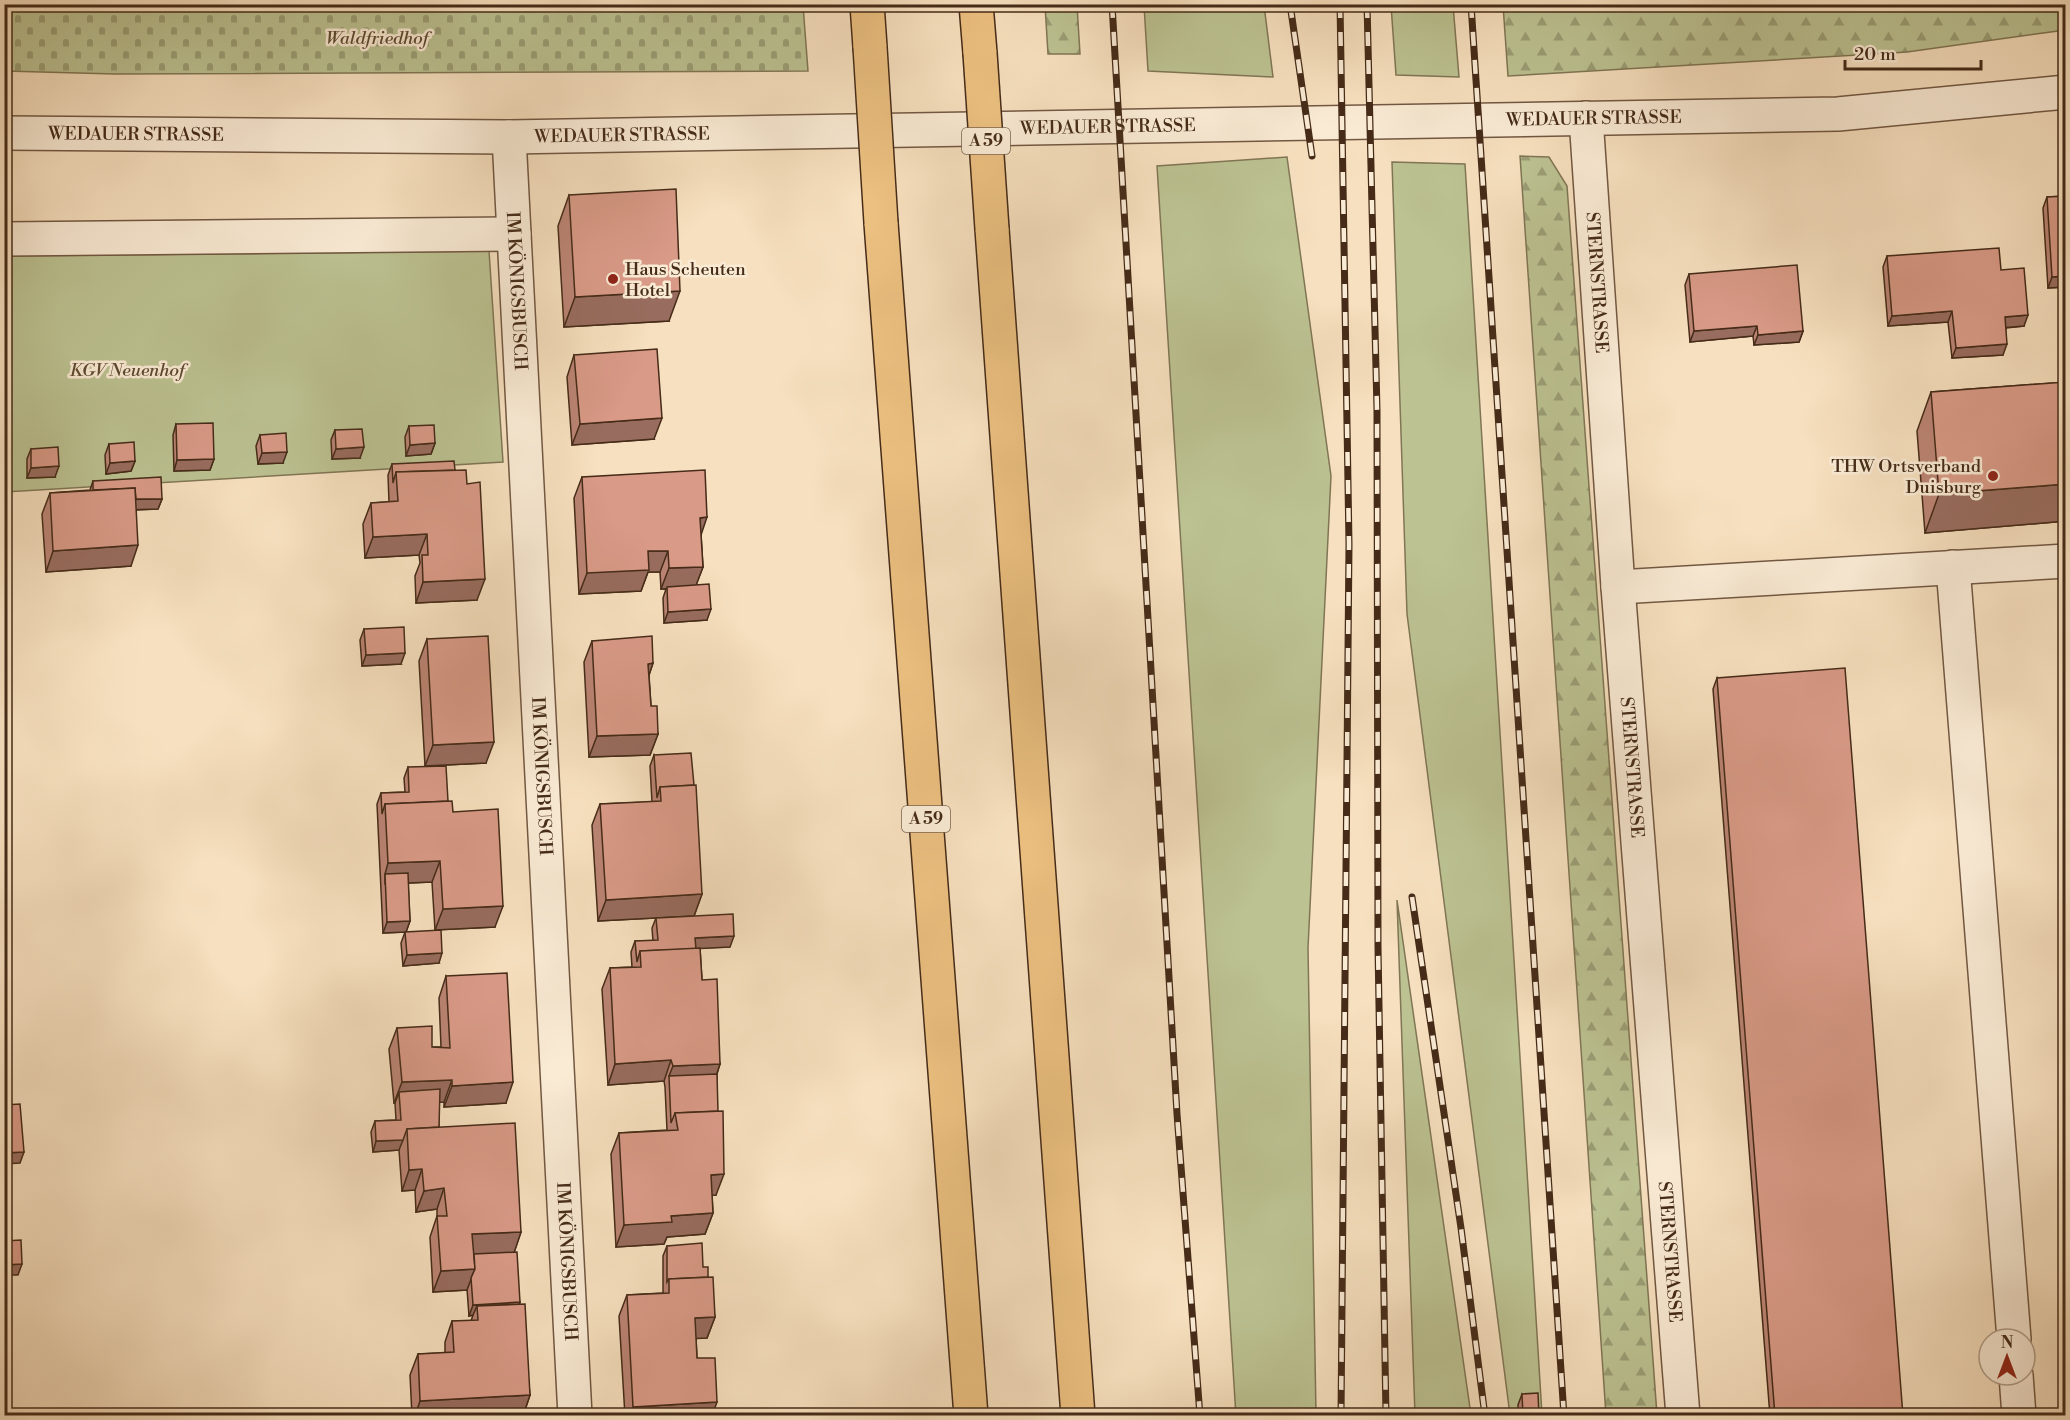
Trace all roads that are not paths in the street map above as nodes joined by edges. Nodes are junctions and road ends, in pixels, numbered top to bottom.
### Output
1 (867, 4) edge
2 (976, 4) edge
3 (2066, 92) edge
4 (1586, 118) junction
5 (4, 133) edge
6 (509, 137) junction
7 (514, 234) junction
8 (4, 239) edge
9 (2066, 561) edge
10 (1953, 567) junction
11 (1618, 587) junction
12 (2012, 1327) edge
13 (2017, 1387) edge
14 (575, 1416) edge
15 (971, 1416) edge
16 (1078, 1416) edge
17 (1683, 1416) edge
18 (2019, 1416) edge

1 - 15 highway, A 59, bridge
2 - 16 highway, A 59, bridge
3 - 4 street, WEDAUER STRASSE
4 - 6 street, WEDAUER STRASSE
4 - 11 street, STERNSTRASSE
5 - 6 street, WEDAUER STRASSE
6 - 7 street, IM KÖNIGSBUSCH
7 - 8 street
7 - 14 street, IM KÖNIGSBUSCH
9 - 10 street
10 - 11 street
10 - 12 street
11 - 17 street, STERNSTRASSE
13 - 18 street

